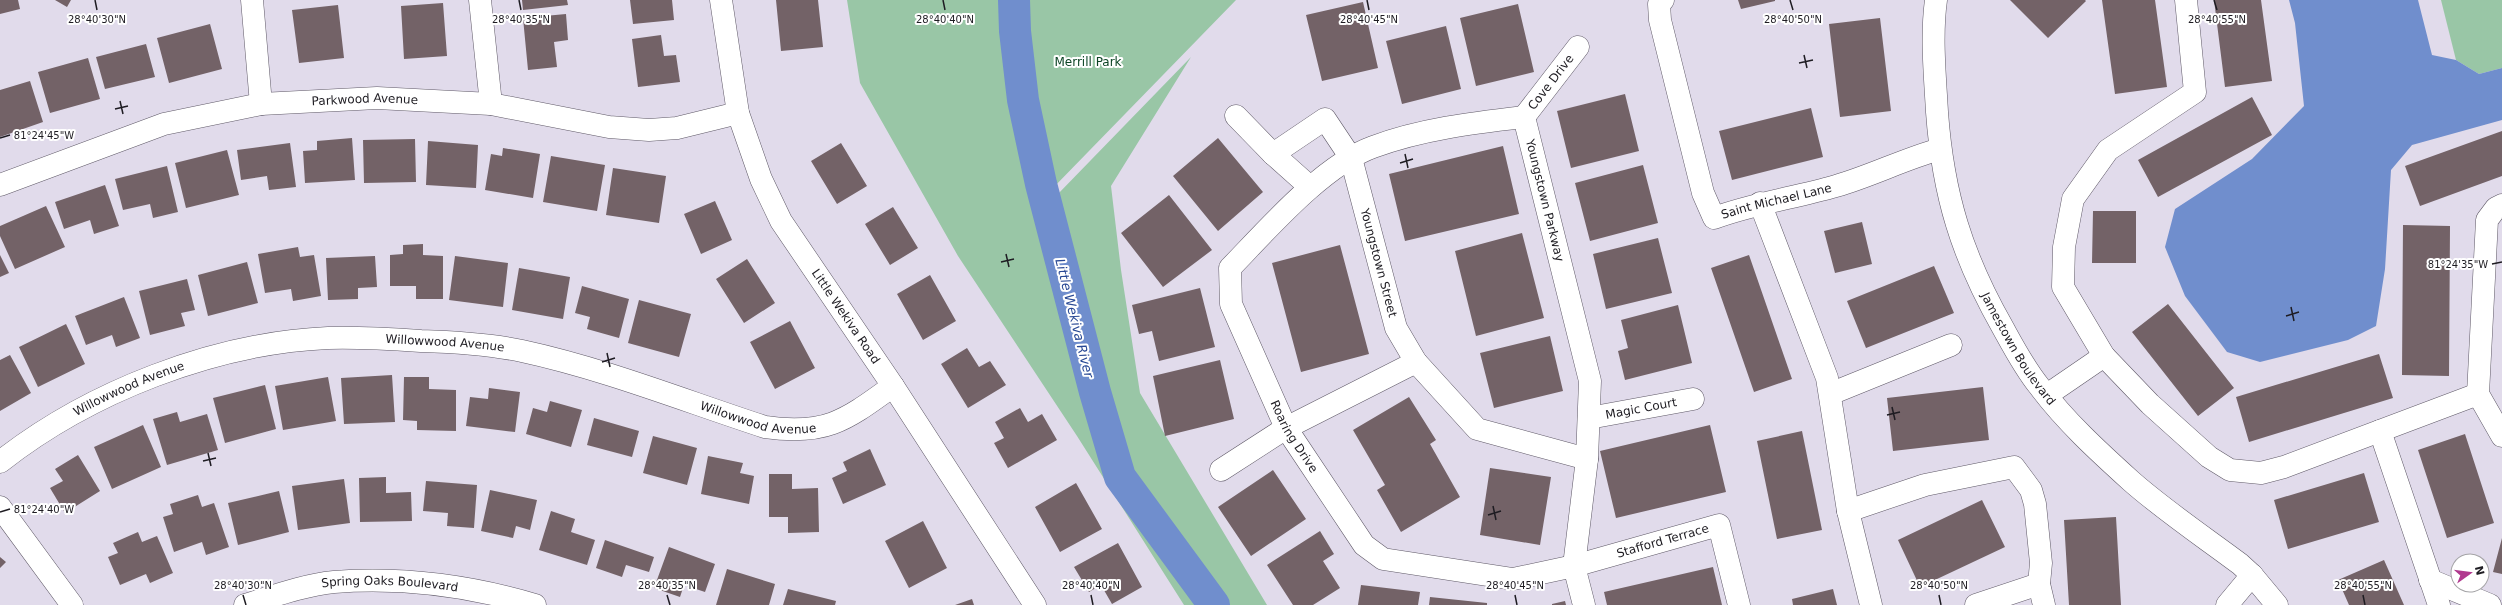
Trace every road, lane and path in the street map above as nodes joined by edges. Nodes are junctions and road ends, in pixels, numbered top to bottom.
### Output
1 (252, 0) edge
2 (480, 0) edge
3 (721, 0) edge
4 (1663, 0) edge
5 (1936, 0) edge
6 (2186, 0) edge
7 (1578, 47) dead end
8 (261, 104) junction
9 (491, 104) junction
10 (738, 113) junction
11 (1236, 116) dead end
12 (1524, 117) junction
13 (1940, 149) junction
14 (1273, 154) junction
15 (1351, 158) junction
16 (0, 185) edge
17 (1310, 187) junction
18 (1760, 203) junction
19 (2502, 205) edge
20 (1951, 345) dead end
21 (2104, 356) junction
22 (1416, 362) junction
23 (893, 386) junction
24 (1830, 394) junction
25 (2478, 394) junction
26 (2047, 395) junction
27 (1693, 398) dead end
28 (1589, 418) junction
29 (1286, 428) junction
30 (2380, 431) junction
31 (2502, 436) edge
32 (1587, 459) junction
33 (0, 462) edge
34 (1221, 470) dead end
35 (0, 507) edge
36 (1848, 511) junction
37 (1574, 566) junction
38 (2252, 575) junction
39 (2430, 580) junction
40 (2039, 584) junction
41 (2270, 602) edge
42 (72, 605) edge
43 (245, 605) edge
44 (535, 605) edge
45 (1035, 605) edge
46 (1584, 605) edge
47 (1738, 605) edge
48 (1871, 605) edge
49 (1976, 605) edge
50 (2044, 605) edge
51 (2227, 605) edge
52 (2439, 605) edge
53 (2490, 605) edge

1 - 8 street
2 - 9 street
3 - 10 street, Little Wekiva Road
4 - 18 street, Saint Michael Lane
5 - 13 street, Jamestown Boulevard
6 - 21 street
7 - 12 street, Cove Drive
8 - 9 street, Parkwood Avenue
8 - 16 street, Parkwood Avenue
9 - 10 street, Parkwood Avenue
10 - 23 street, Little Wekiva Road
11 - 14 street
12 - 15 street
12 - 28 street, Youngstown Parkway
13 - 18 street, Saint Michael Lane
13 - 26 street, Jamestown Boulevard
14 - 15 street, Youngstown Street
14 - 17 street
15 - 17 street, Roaring Drive
15 - 22 street, Youngstown Street
17 - 29 street, Roaring Drive
18 - 24 street
19 - 25 street
20 - 24 street
21 - 26 street
21 - 30 street
22 - 29 street
22 - 32 street
23 - 33 street, Willowwood Avenue
23 - 45 street, Little Wekiva Road
24 - 36 street
25 - 30 street
25 - 31 street
26 - 38 street, Jamestown Boulevard
27 - 28 street, Magic Court
28 - 32 street, Youngstown Parkway
29 - 34 street
29 - 37 street, Roaring Drive
30 - 39 street
32 - 37 street, Youngstown Parkway
35 - 42 street
36 - 40 street
36 - 48 street
37 - 46 street, Youngstown Parkway
37 - 47 street, Stafford Terrace
38 - 41 street, Jamestown Boulevard
38 - 51 street
39 - 52 street
39 - 53 street
40 - 49 street
40 - 50 street
43 - 44 street, Spring Oaks Boulevard

